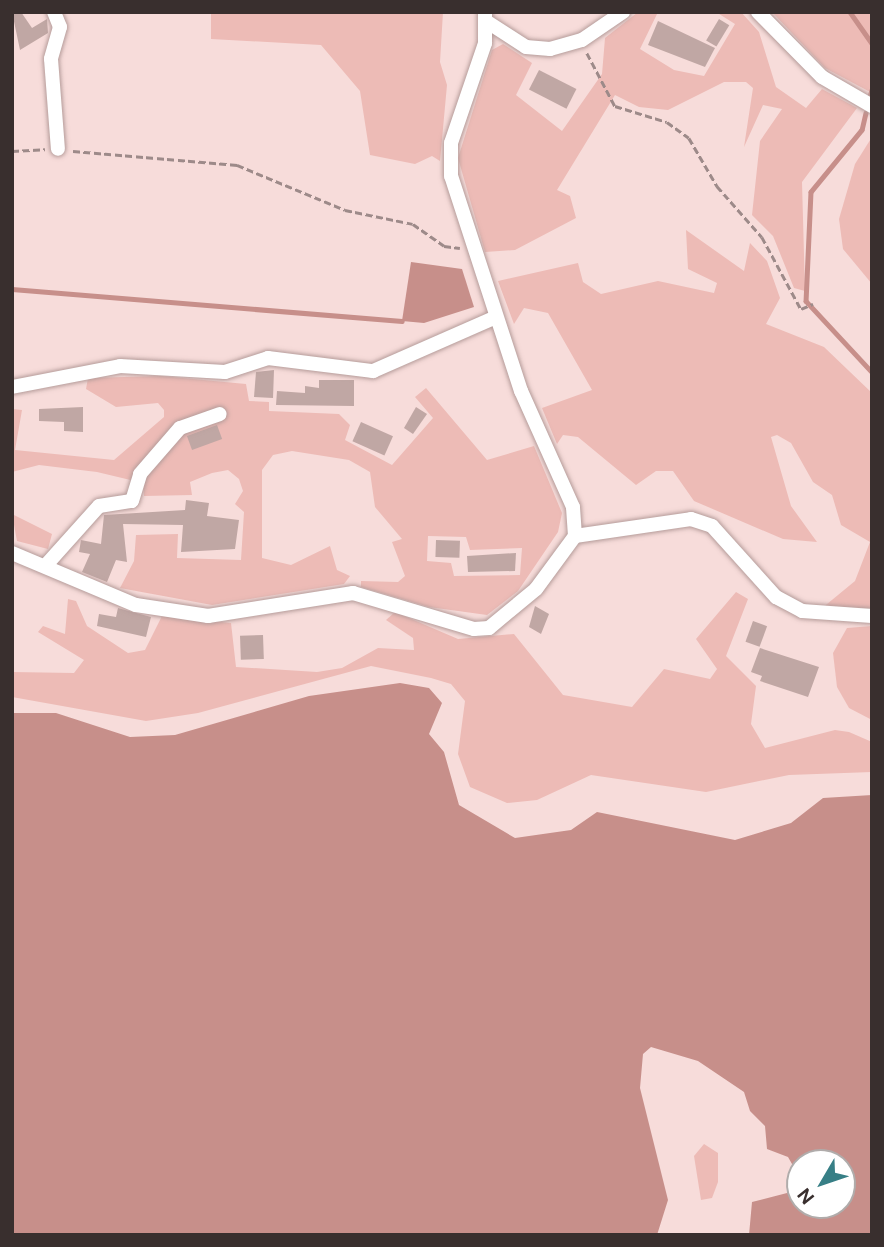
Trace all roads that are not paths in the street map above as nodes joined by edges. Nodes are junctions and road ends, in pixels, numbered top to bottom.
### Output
1 (54, 12) edge
2 (622, 12) edge
3 (758, 12) edge
4 (487, 18) edge
5 (872, 106) edge
6 (58, 149) road end
7 (496, 317) junction
8 (12, 387) edge
9 (220, 414) dead end
10 (575, 536) junction
11 (12, 553) edge
12 (47, 564) junction
13 (872, 615) edge

1 - 6 street
2 - 4 street
3 - 5 street
4 - 7 street
7 - 8 street
7 - 10 street
9 - 12 street
10 - 12 street
10 - 13 street
11 - 12 street

